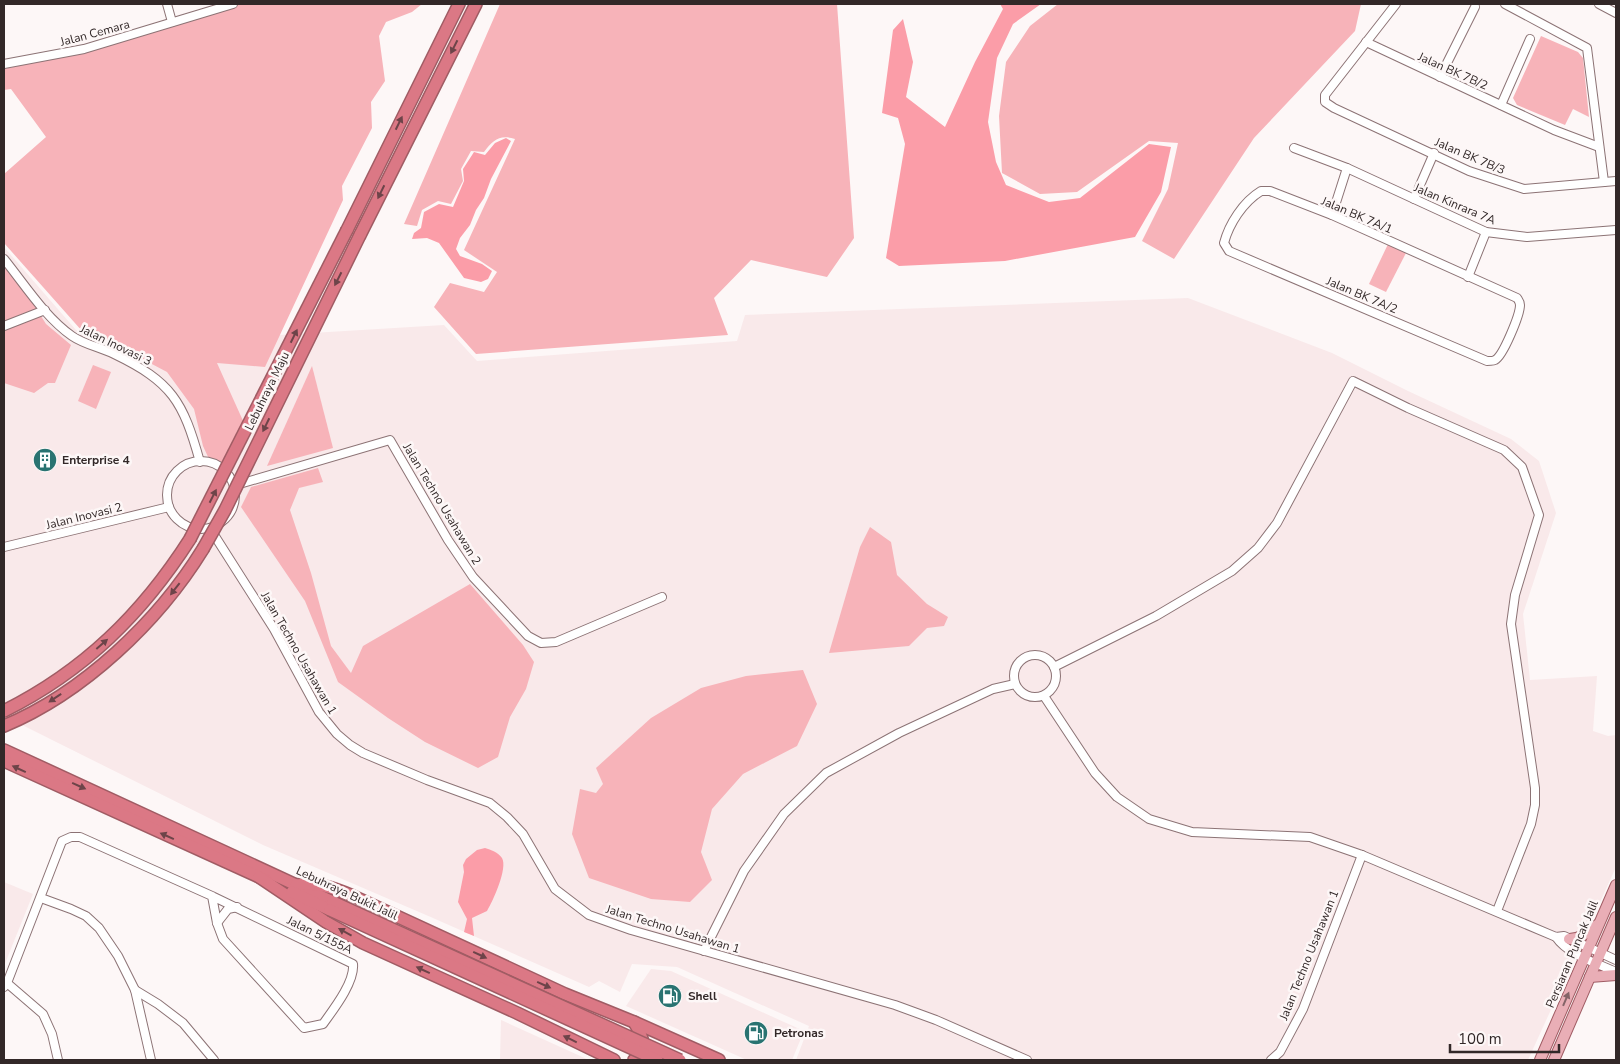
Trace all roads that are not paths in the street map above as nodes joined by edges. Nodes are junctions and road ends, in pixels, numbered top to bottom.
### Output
1 (167, 4) edge
2 (233, 4) edge
3 (459, 4) edge
4 (476, 4) edge
5 (1396, 4) edge
6 (1507, 4) edge
7 (1599, 4) edge
8 (1603, 4) edge
9 (1475, 8) dead end
10 (1616, 8) edge
11 (1616, 13) edge
12 (172, 22) junction
13 (1530, 39) dead end
14 (1366, 42) junction
15 (4, 64) edge
16 (1440, 77) junction
17 (1501, 105) junction
18 (1599, 147) junction
19 (1294, 148) dead end
20 (1434, 153) junction
21 (1347, 168) junction
22 (1616, 181) edge
23 (1604, 182) junction
24 (1414, 199) junction
25 (1332, 215) junction
26 (1616, 230) edge
27 (1486, 232) junction
28 (1228, 251) joint
29 (4, 259) edge
30 (1468, 277) junction
31 (1512, 295) joint
32 (44, 310) junction
33 (4, 326) edge
34 (200, 462) junction
35 (234, 485) junction
36 (169, 507) junction
37 (210, 528) junction
38 (4, 547) edge
39 (662, 597) dead end
40 (1054, 667) junction
41 (1015, 684) junction
42 (1044, 696) junction
43 (4, 711) edge
44 (4, 726) edge
45 (4, 750) edge
46 (4, 761) edge
47 (1362, 855) junction
48 (259, 877) junction
49 (296, 884) junction
50 (1616, 885) edge
51 (212, 896) junction
52 (41, 898) junction
53 (331, 906) junction
54 (236, 907) junction
55 (1497, 911) junction
56 (1616, 917) edge
57 (217, 923) junction
58 (1599, 924) junction
59 (1556, 937) junction
60 (1570, 938) junction
61 (1589, 947) junction
62 (704, 951) junction
63 (1601, 952) junction
64 (1584, 957) junction
65 (1616, 960) edge
66 (1596, 963) junction
67 (1616, 974) edge
68 (1590, 977) junction
69 (5, 985) edge
70 (135, 990) junction
71 (634, 1022) junction
72 (655, 1031) junction
73 (681, 1043) junction
74 (693, 1049) junction
75 (659, 1059) edge
76 (58, 1060) edge
77 (151, 1060) edge
78 (214, 1060) edge
79 (614, 1060) edge
80 (634, 1060) edge
81 (680, 1060) edge
82 (719, 1060) edge
83 (1027, 1060) edge
84 (1271, 1060) edge
85 (1540, 1060) edge
86 (1554, 1060) edge

1 - 12 street
2 - 12 street, Jalan Cemara
43 -> 3 highway, Lebuhraya Maju, bridge
4 -> 44 highway, Lebuhraya Maju, bridge
5 - 14 street
6 - 18 street
7 - 11 street
8 - 10 street
9 - 16 street
12 - 15 street, Jalan Cemara
13 - 17 street
14 - 16 street, Jalan BK 7B/2
14 - 20 street, Jalan BK 7B/3
16 - 17 street, Jalan BK 7B/2
17 - 18 street, Jalan BK 7B/2
18 - 23 street
19 - 21 street, Jalan Kinrara 7A
20 - 23 street, Jalan BK 7B/3
20 - 24 street
21 - 24 street, Jalan Kinrara 7A
21 - 25 street
22 - 23 street, Jalan BK 7B/3
24 - 27 street, Jalan Kinrara 7A
25 - 28 street, Jalan BK 7A/1
25 - 30 street, Jalan BK 7A/1
26 - 27 street, Jalan Kinrara 7A
27 - 30 street
28 - 31 street, Jalan BK 7A/2
29 - 32 street, Jalan Inovasi 3
30 - 31 street, Jalan BK 7A/1
32 - 33 street
32 - 34 street, Jalan Inovasi 3
34 - 35 street
34 - 36 street
35 - 37 street
35 - 39 street, Jalan Techno Usahawan 2
36 - 37 street
36 - 38 street, Jalan Inovasi 2
37 - 62 street, Jalan Techno Usahawan 1
40 - 41 street
40 - 42 street
40 - 55 street
41 - 42 street
41 - 62 street
42 - 47 street
45 -> 49 highway, Lebuhraya Bukit Jalil
48 -> 46 highway, Lebuhraya Bukit Jalil
47 - 55 street
47 - 84 street, Jalan Techno Usahawan 1
48 - 53 highway, Lebuhraya Bukit Jalil
79 -> 48 highway
49 - 53 highway, Lebuhraya Bukit Jalil
49 -> 71 highway
50 - 58 main road, Persiaran Puncak Jalil
51 - 52 street, Jalan 5/155A
51 - 54 street, Jalan 5/155A
51 - 57 street, Jalan 5/155A
52 - 69 street, Jalan 5/155A
52 - 70 street
53 - 75 highway, Lebuhraya Bukit Jalil, bridge
53 - 81 highway, Lebuhraya Bukit Jalil, bridge
54 - 57 street
54 - 57 street, Jalan 5/155A
55 - 59 street
56 - 63 main road, Persiaran Puncak Jalil
58 - 60 main road
58 - 61 main road, Persiaran Puncak Jalil
59 - 60 street
59 - 64 street
60 - 61 street
61 - 63 street
61 - 64 main road, Persiaran Puncak Jalil
62 - 83 street, Jalan Techno Usahawan 1
63 - 65 street
63 - 66 main road, Persiaran Puncak Jalil
64 - 66 street
85 -> 64 main road, Persiaran Puncak Jalil
66 - 67 street
66 - 68 main road, Persiaran Puncak Jalil
67 - 68 main road
68 - 86 main road, Persiaran Puncak Jalil
69 - 76 street
70 - 77 street
70 - 78 street
71 - 72 highway
71 - 80 highway
72 - 73 highway
72 - 75 main road
73 - 74 highway
73 - 75 main road
74 - 75 highway
74 - 82 highway

